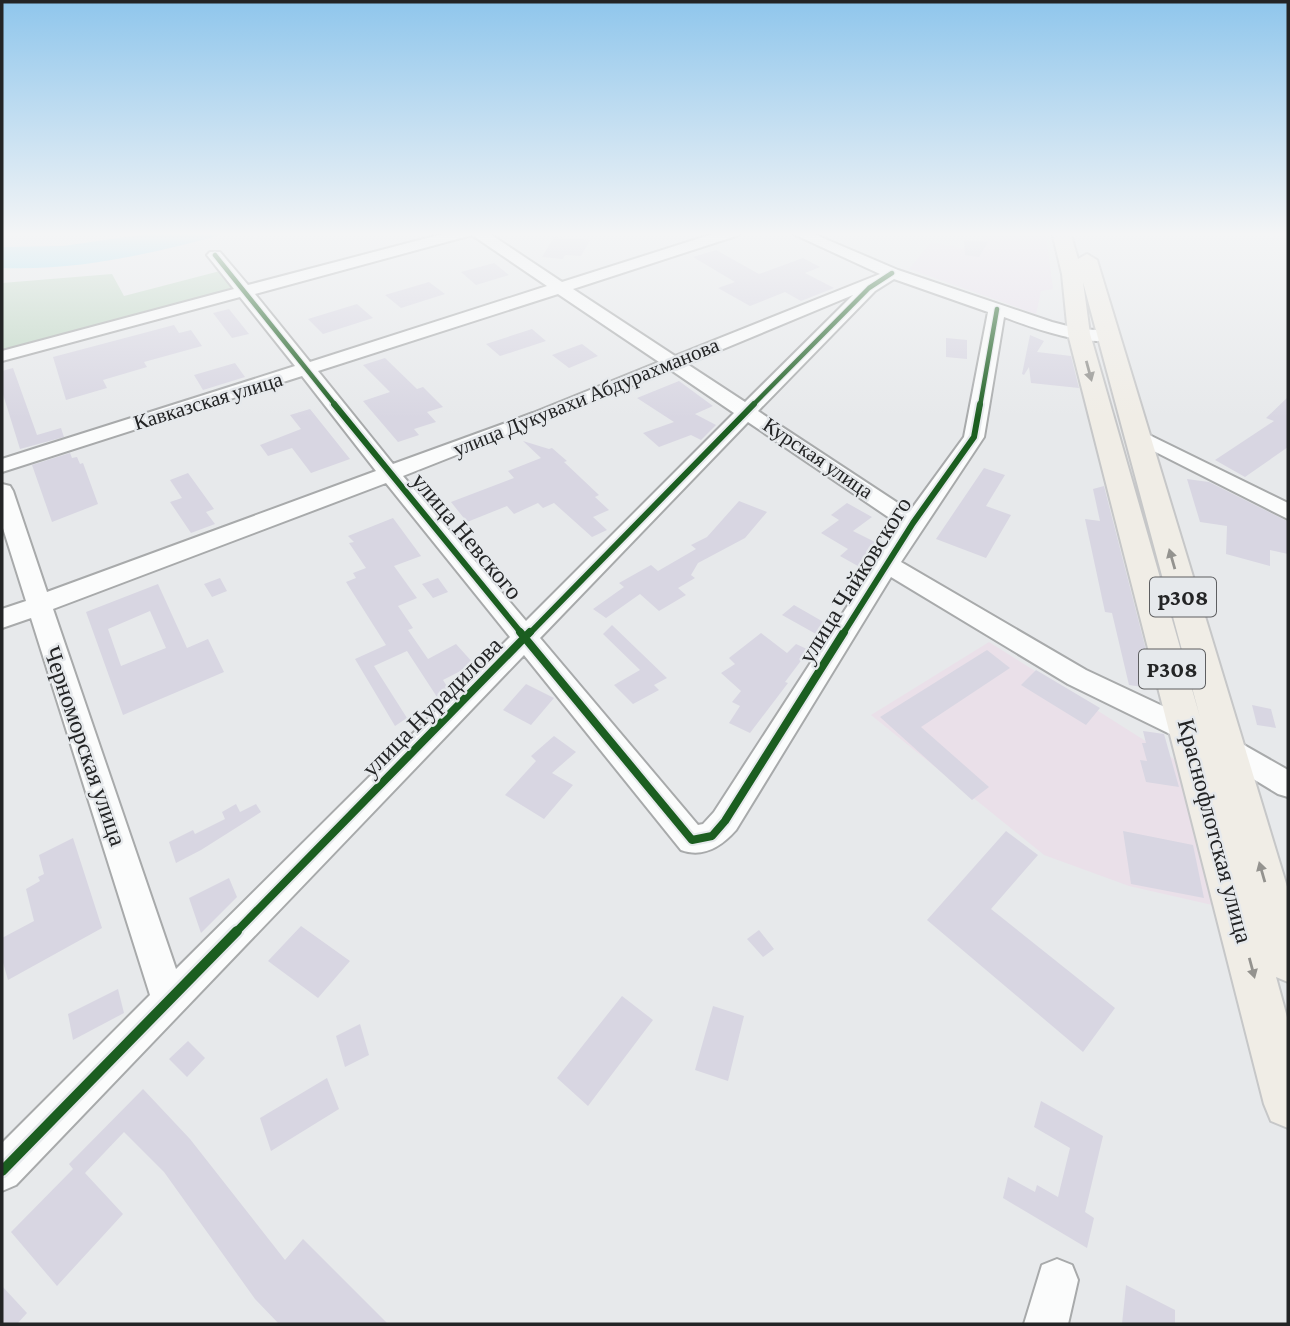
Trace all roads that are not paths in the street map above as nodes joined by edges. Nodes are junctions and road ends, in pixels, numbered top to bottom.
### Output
1 (234, 294) edge
2 (247, 294) edge
3 (541, 294) edge
4 (572, 294) edge
5 (840, 294) edge
6 (863, 294) edge
7 (953, 294) edge
8 (1079, 294) edge
9 (1088, 294) edge
10 (998, 309) junction
11 (1094, 334) junction
12 (2, 356) edge
13 (670, 363) junction
14 (308, 369) junction
15 (747, 411) junction
16 (1139, 436) junction
17 (2, 466) edge
18 (390, 474) junction
19 (2, 491) edge
20 (1288, 512) edge
21 (913, 523) junction
22 (888, 565) junction
23 (38, 605) junction
24 (2, 619) edge
25 (527, 638) junction
26 (1188, 730) junction
27 (1227, 749) junction
28 (1288, 785) edge
29 (692, 841) joint
30 (1288, 961) edge
31 (169, 1000) junction
32 (1288, 1104) edge
33 (2, 1171) edge
34 (1057, 1280) dead end
35 (1046, 1324) edge

1 - 12 street
2 - 14 street, улица Невского
3 - 14 street, Кавказская улица
4 - 13 street, Курская улица
5 - 13 street, улица Дукувахи Абдурахманова
6 - 15 street, улица Нурадилова
7 - 10 street
8 - 11 main road, Краснофлотская улица / P308
9 - 11 main road, Краснофлотская улица / p308
10 - 11 street
10 - 21 street, улица Чайковского
11 - 16 main road, Краснофлотская улица / p308
11 -> 26 main road, Краснофлотская улица / P308
13 - 15 street, Курская улица
13 - 18 street, улица Дукувахи Абдурахманова
14 - 17 street, Кавказская улица
14 - 18 street, улица Невского
15 - 21 street, Курская улица
15 - 25 street, улица Нурадилова
16 - 20 street
27 -> 16 main road, Краснофлотская улица / p308
18 - 23 street, улица Дукувахи Абдурахманова
18 - 25 street, улица Невского
19 - 23 street, Черноморская улица
21 - 22 street, улица Чайковского
22 - 26 street
22 - 29 street, улица Чайковского
23 - 24 street, улица Дукувахи Абдурахманова
23 - 31 street, Черноморская улица
25 - 29 street, улица Невского
25 - 31 street, улица Нурадилова
26 - 27 street
26 -> 32 main road, Краснофлотская улица / P308
27 - 28 street
30 -> 27 main road, Краснофлотская улица / p308
31 - 33 street, улица Нурадилова
34 - 35 street

